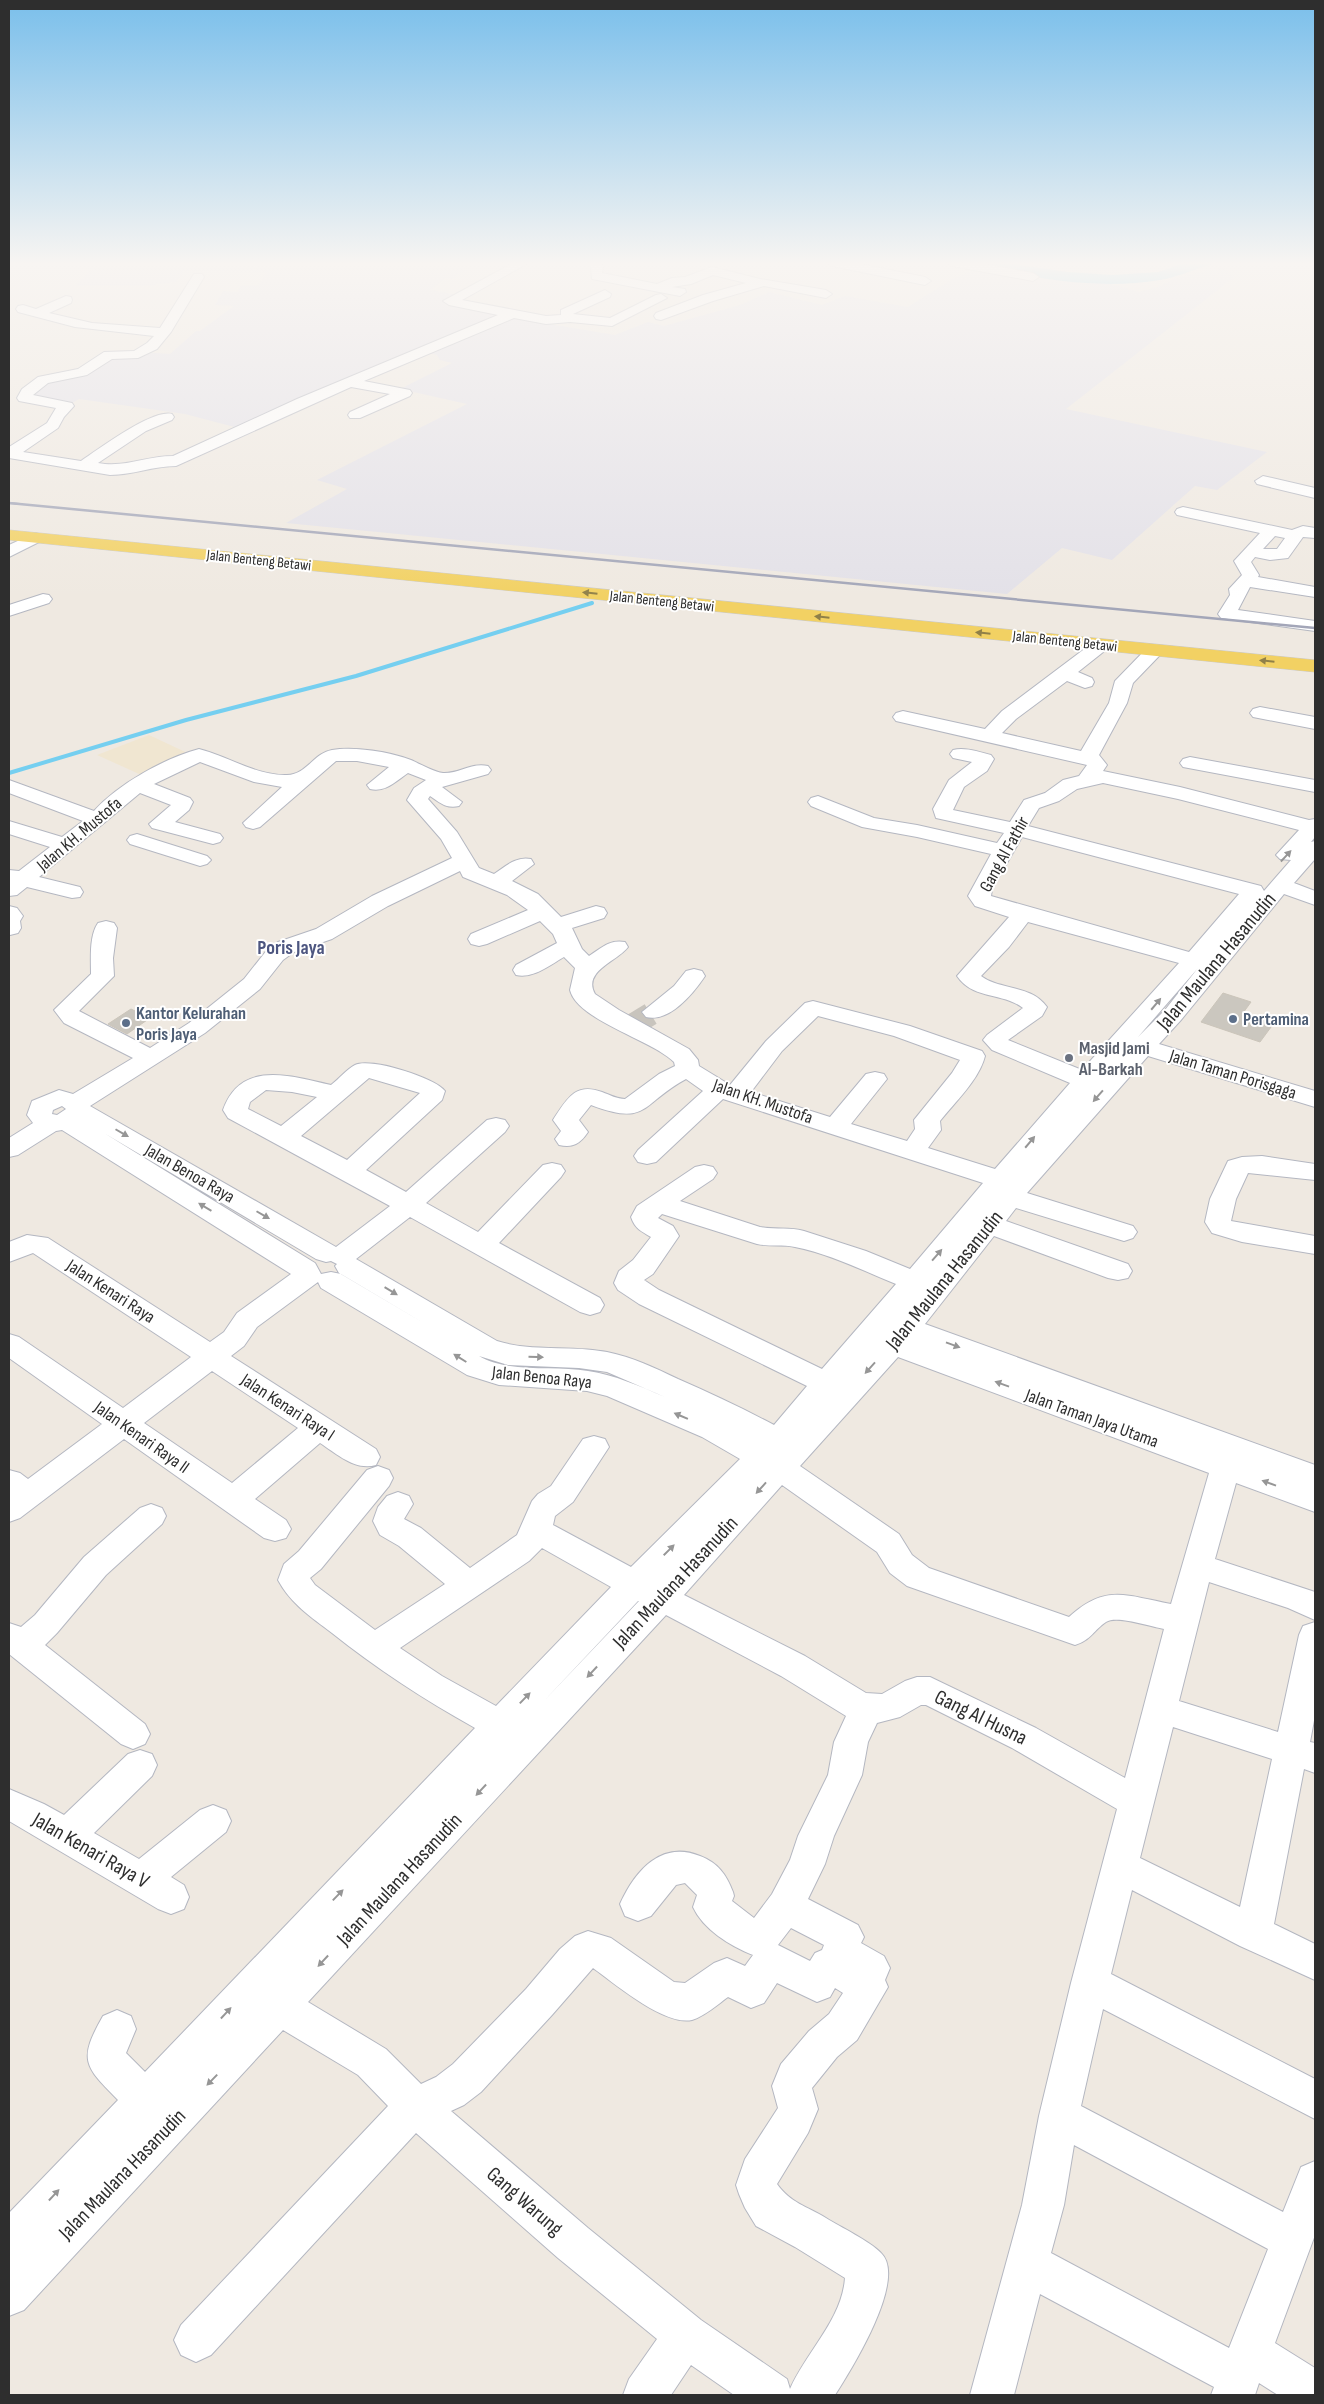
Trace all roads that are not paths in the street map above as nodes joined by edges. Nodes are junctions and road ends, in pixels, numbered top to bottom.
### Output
1 (71, 374) edge
2 (368, 374) edge
3 (349, 382) junction
4 (355, 415) dead end
5 (167, 417) dead end
6 (9, 454) edge
7 (82, 466) junction
8 (1263, 481) dead end
9 (1315, 493) edge
10 (1183, 512) dead end
11 (1271, 531) junction
12 (1315, 533) edge
13 (9, 535) edge
14 (1296, 535) junction
15 (35, 538) junction
16 (1251, 551) junction
17 (9, 552) edge
18 (570, 574) dead end
19 (1246, 582) junction
20 (1315, 592) edge
21 (43, 599) dead end
22 (9, 611) edge
23 (1315, 626) edge
24 (1017, 628) junction
25 (1228, 640) dead end
26 (1180, 644) junction
27 (1101, 645) junction
28 (1155, 650) junction
29 (1291, 663) joint
30 (1315, 667) edge
31 (1065, 673) junction
32 (1085, 682) dead end
33 (1260, 712) dead end
34 (903, 717) dead end
35 (1315, 723) edge
36 (989, 736) junction
37 (960, 754) dead end
38 (1087, 758) junction
39 (1190, 762) dead end
40 (406, 765) junction
41 (481, 770) dead end
42 (1087, 779) junction
43 (300, 780) junction
44 (435, 783) junction
45 (377, 785) dead end
46 (9, 786) edge
47 (140, 786) junction
48 (1315, 786) edge
49 (452, 802) dead end
50 (818, 802) dead end
51 (98, 818) junction
52 (253, 823) dead end
53 (159, 824) junction
54 (9, 827) edge
55 (1309, 829) edge
56 (1017, 831) junction
57 (213, 838) dead end
58 (135, 842) joint
59 (64, 845) junction
60 (1003, 851) junction
61 (200, 860) dead end
62 (523, 864) dead end
63 (465, 865) junction
64 (13, 882) edge
65 (497, 882) junction
66 (1280, 885) junction
67 (72, 892) dead end
68 (1315, 899) edge
69 (1244, 902) junction
70 (545, 905) junction
71 (596, 913) dead end
72 (1023, 914) junction
73 (106, 928) dead end
74 (479, 939) dead end
75 (568, 946) junction
76 (617, 948) dead end
77 (1186, 958) junction
78 (587, 967) junction
79 (524, 970) dead end
80 (694, 976) dead end
81 (654, 1012) tunnel mouth
82 (1132, 1043) junction
83 (151, 1058) junction
84 (687, 1069) junction
85 (875, 1079) dead end
86 (1085, 1080) junction
87 (727, 1092) junction
88 (334, 1093) junction
89 (1315, 1098) edge
90 (62, 1114) junction
91 (496, 1126) dead end
92 (836, 1126) junction
93 (9, 1132) edge
94 (284, 1137) junction
95 (568, 1139) dead end
96 (9, 1149) edge
97 (912, 1152) junction
98 (647, 1156) dead end
99 (552, 1171) dead end
100 (349, 1172) junction
101 (1315, 1172) edge
102 (704, 1173) dead end
103 (1004, 1185) junction
104 (660, 1202) junction
105 (408, 1205) junction
106 (990, 1225) junction
107 (1124, 1232) dead end
108 (482, 1245) junction
109 (1315, 1245) edge
110 (9, 1253) edge
111 (326, 1269) junction
112 (1118, 1271) dead end
113 (904, 1277) junction
114 (590, 1305) dead end
115 (888, 1331) junction
116 (9, 1344) edge
117 (210, 1356) junction
118 (1084, 1375) dead end
119 (814, 1377) junction
120 (1112, 1394) junction
121 (123, 1423) junction
122 (319, 1427) junction
123 (594, 1447) dead end
124 (769, 1450) junction
125 (1241, 1451) junction
126 (1315, 1477) edge
127 (15, 1495) edge
128 (233, 1500) junction
129 (398, 1504) dead end
130 (152, 1516) dead end
131 (275, 1529) dead end
132 (536, 1530) junction
133 (1197, 1566) junction
134 (469, 1585) junction
135 (648, 1591) junction
136 (1315, 1607) edge
137 (1183, 1620) junction
138 (1315, 1635) edge
139 (15, 1641) edge
140 (374, 1648) junction
141 (866, 1708) junction
142 (1160, 1709) junction
143 (489, 1718) junction
144 (1303, 1754) edge
145 (1136, 1803) junction
146 (9, 1804) edge
147 (212, 1821) dead end
148 (66, 1836) junction
149 (1119, 1866) junction
150 (142, 1879) junction
151 (171, 1897) dead end
152 (638, 1904) dead end
153 (785, 1906) junction
154 (1253, 1934) junction
155 (1315, 1963) edge
156 (1090, 1983) junction
157 (869, 1987) junction
158 (281, 2007) junction
159 (117, 2030) dead end
160 (132, 2087) junction
161 (1315, 2100) edge
162 (415, 2106) junction
163 (1059, 2116) junction
164 (1315, 2181) edge
165 (29, 2238) edge
166 (1292, 2239) junction
167 (1028, 2264) junction
168 (9, 2295) edge
169 (686, 2335) junction
170 (196, 2340) dead end
171 (1240, 2375) edge
172 (1315, 2393) edge
173 (645, 2395) edge
174 (771, 2395) edge
175 (810, 2395) edge
176 (992, 2395) edge

1 - 6 street
2 - 3 street
3 - 4 street
3 - 7 street
5 - 7 street
6 - 7 street
8 - 9 street
10 - 11 street
11 - 14 street
11 - 16 street
12 - 14 street
13 - 15 main road, Jalan Benteng Betawi
14 - 16 street
15 - 17 street
24 -> 15 main road, Jalan Benteng Betawi
16 - 19 street
18 - 24 main road, Jalan Benteng Betawi
19 - 20 street
19 - 23 street
21 - 22 street
24 - 26 main road, Jalan Benteng Betawi
24 - 27 main road, Jalan Benteng Betawi
25 - 26 main road, Jalan Benteng Betawi
26 - 28 main road, Jalan Benteng Betawi
29 -> 26 main road, Jalan Benteng Betawi
27 - 28 main road, Jalan Benteng Betawi
27 - 31 street
28 - 38 street
29 - 30 street
31 - 32 street
31 - 36 street
33 - 35 street
34 - 36 street
36 - 38 street
37 - 56 street
38 - 42 street
39 - 48 street
40 - 43 street
40 - 44 street
40 - 45 street
41 - 44 street
42 - 55 street, Gang Al Fathir
42 - 56 street, Gang Al Fathir
43 - 47 street, Jalan KH. Mustofa
43 - 52 street
44 - 49 street
44 - 63 street
46 - 51 street
47 - 51 street, Jalan KH. Mustofa
47 - 53 street
50 - 60 street
51 - 59 street, Jalan KH. Mustofa
53 - 57 street
53 - 58 street
54 - 59 street
55 - 66 street, Jalan Maulana Hasanudin
69 -> 55 street, Jalan Maulana Hasanudin
56 - 60 street, Gang Al Fathir
56 - 69 street
58 - 61 street
59 - 64 street, Jalan KH. Mustofa
60 - 72 street, Gang Al Fathir
62 - 65 street
63 - 65 street
63 - 83 street
64 - 67 street
65 - 70 street
66 - 68 street
66 - 69 street, Jalan Maulana Hasanudin
69 - 77 street, Jalan Maulana Hasanudin
70 - 71 street
70 - 74 street
70 - 75 street
72 - 77 street, Gang Al Fathir
72 - 86 street
73 - 83 street
75 - 78 street
75 - 79 street
76 - 78 street
77 - 82 street, Jalan Maulana Hasanudin
78 - 84 street, Jalan KH. Mustofa
80 - 81 street
82 - 86 street, Jalan Maulana Hasanudin
82 - 89 street, Jalan Taman Porisgaga
82 -> 103 street, Jalan Maulana Hasanudin
83 - 90 street
84 - 87 street, Jalan KH. Mustofa
84 - 95 street
85 - 92 street
103 -> 86 street, Jalan Maulana Hasanudin
87 - 92 street, Jalan KH. Mustofa
87 - 97 street
87 - 98 street
88 - 94 street
88 - 94 street
88 - 100 street
90 - 93 street
90 - 96 street
90 - 111 street, Jalan Benoa Raya
91 - 105 street
92 - 97 street, Jalan KH. Mustofa
94 - 100 street
97 - 103 street, Jalan KH. Mustofa
99 - 108 street
100 - 105 street
101 - 109 street
102 - 104 street
103 - 106 street, Jalan Maulana Hasanudin
103 - 107 street, Jalan KH. Mustofa
113 -> 103 street, Jalan Maulana Hasanudin
104 - 113 street
104 - 119 street
105 - 108 street
105 - 111 street
106 - 112 street
106 - 115 street, Jalan Maulana Hasanudin
108 - 114 street
110 - 117 street, Jalan Kenari Raya
111 - 117 street
111 - 124 street, Jalan Benoa Raya
113 - 115 street, Jalan Maulana Hasanudin
115 - 119 street, Jalan Maulana Hasanudin
115 -> 120 street, Jalan Taman Jaya Utama
115 -> 124 street, Jalan Maulana Hasanudin
125 -> 115 street, Jalan Taman Jaya Utama
116 - 121 street, Jalan Kenari Raya II
117 - 121 street
117 - 122 street, Jalan Kenari Raya I
118 - 120 street
119 - 124 street, Jalan Maulana Hasanudin
120 - 125 street
121 - 127 street
121 - 128 street, Jalan Kenari Raya II
122 - 128 street
122 - 140 street, Jalan Kenari Raya I
123 - 132 street
124 - 135 street, Jalan Maulana Hasanudin
124 - 137 street, Jalan Benoa Raya
125 - 126 street
126 -> 125 street, Jalan Taman Jaya Utama
125 - 133 street
128 - 131 street, Jalan Kenari Raya II
129 - 134 street
130 - 139 street
132 - 134 street
132 - 135 street
133 - 136 street
133 - 137 street
134 - 140 street
135 - 141 street
143 -> 135 street, Jalan Maulana Hasanudin
135 -> 158 street, Jalan Maulana Hasanudin
137 - 142 street
138 - 144 street
139 - 148 street
140 - 143 street
141 - 145 street, Gang Al Husna
141 - 153 street
142 - 144 street
142 - 145 street
160 -> 143 street, Jalan Maulana Hasanudin
144 - 154 street
145 - 149 street
146 - 148 street, Jalan Kenari Raya V
147 - 150 street
148 - 150 street, Jalan Kenari Raya V
149 - 154 street
149 - 156 street
150 - 151 street, Jalan Kenari Raya V
152 - 153 street
153 - 157 street
154 - 155 street
156 - 161 street
156 - 163 street
157 - 162 street
157 - 175 street
158 - 162 street, Gang Warung
158 -> 165 street, Jalan Maulana Hasanudin
159 - 160 street
165 -> 160 street, Jalan Maulana Hasanudin
162 - 169 street, Gang Warung
162 - 170 street
163 - 166 street
163 - 167 street
164 - 166 street
165 - 168 street, Jalan Maulana Hasanudin
166 - 171 street
167 - 171 street
167 - 176 street
169 - 173 street
169 - 174 street, Gang Warung
171 - 172 street

